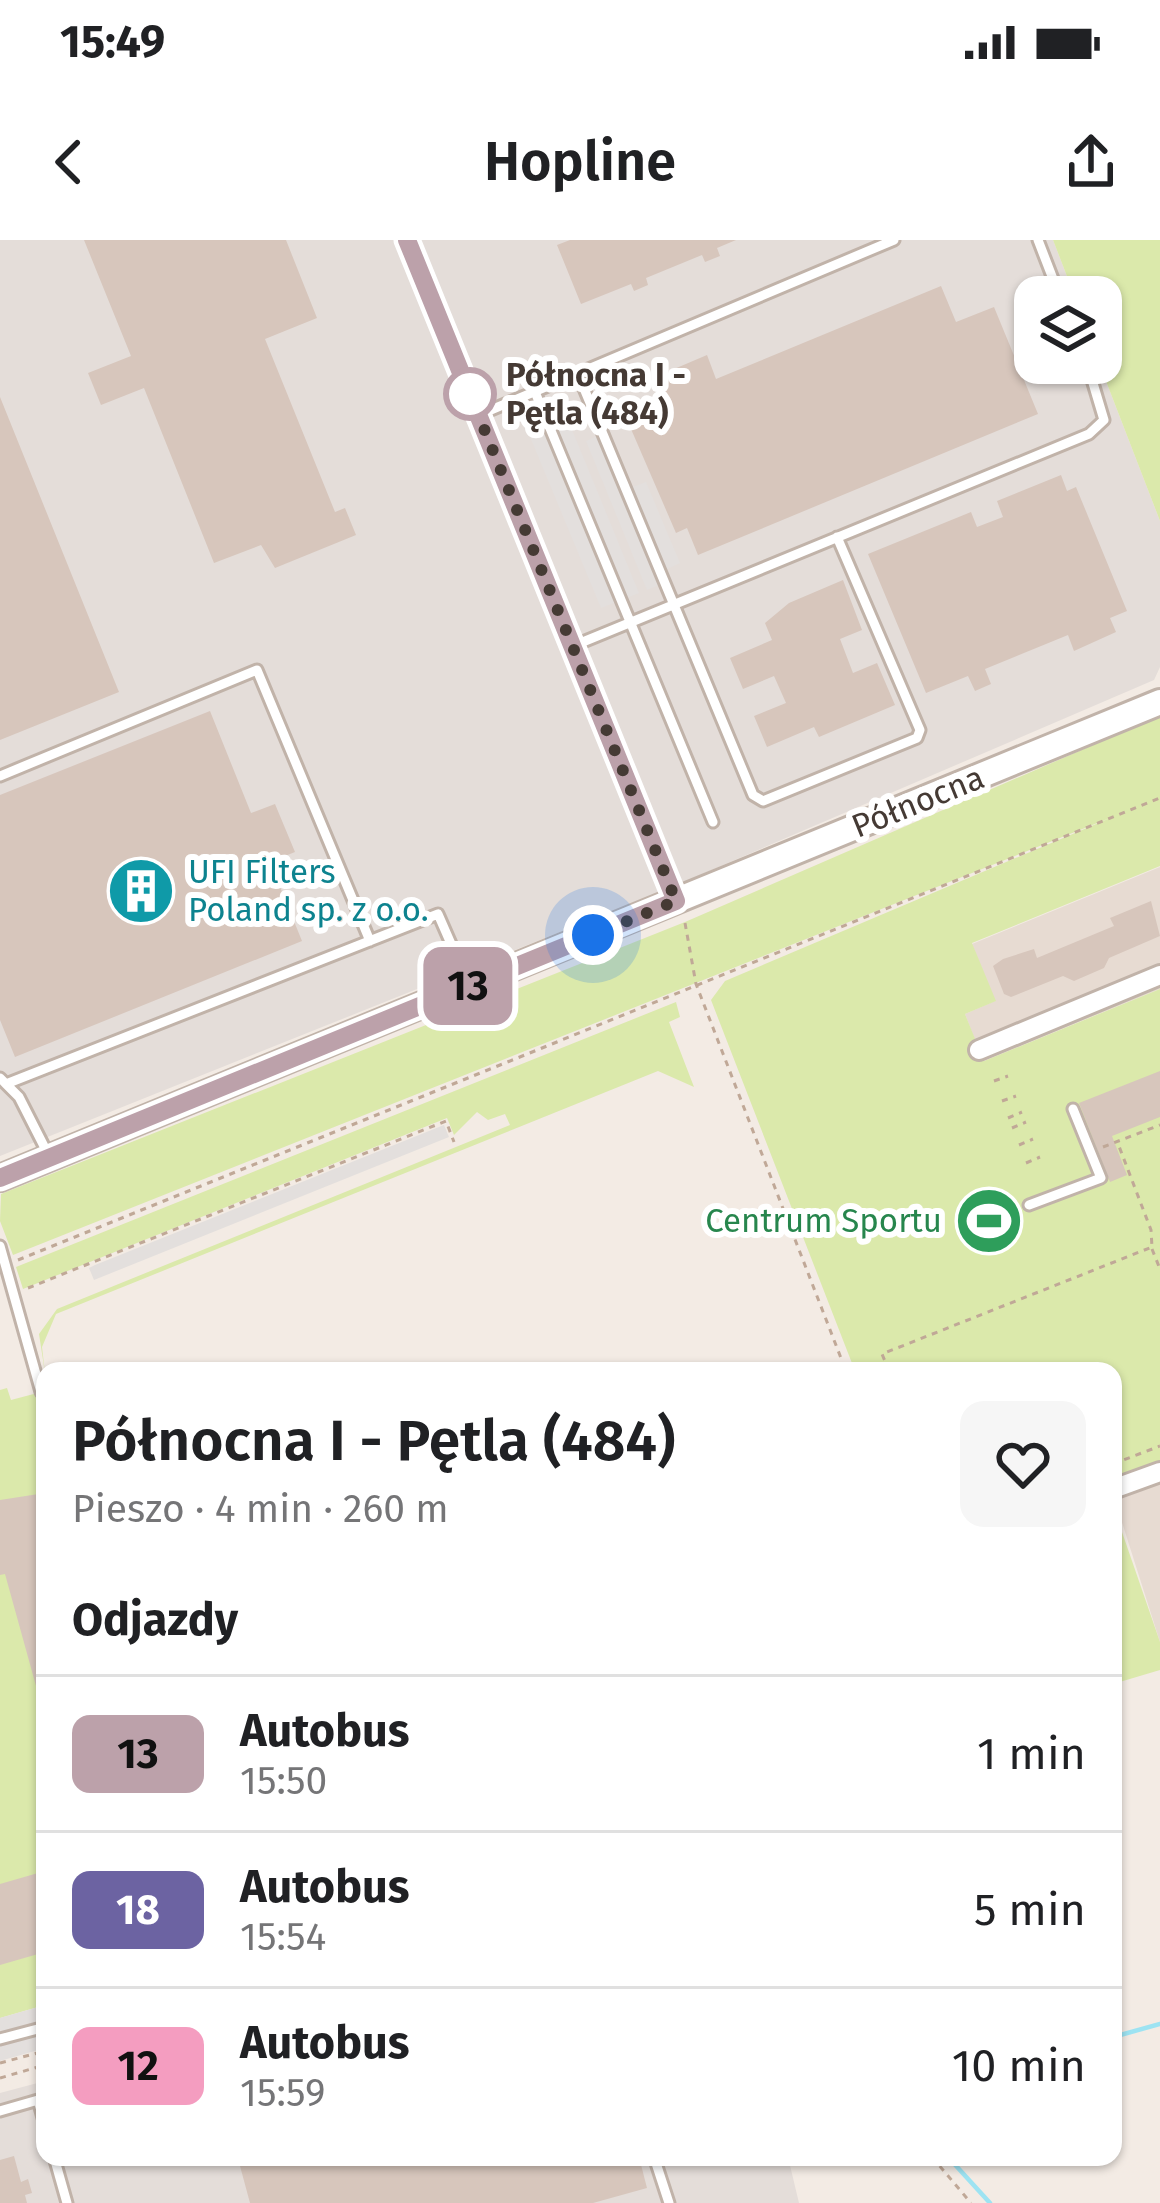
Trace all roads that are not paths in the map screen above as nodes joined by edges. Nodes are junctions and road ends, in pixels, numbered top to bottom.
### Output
1 (407, 240) edge
2 (894, 240) edge
3 (1038, 240) edge
4 (1052, 276) edge
5 (578, 374) junction
6 (1094, 384) edge
7 (535, 392) junction
8 (478, 415) junction
9 (838, 537) junction
10 (676, 603) junction
11 (631, 622) junction
12 (573, 646) junction
13 (1160, 702) edge
14 (0, 776) edge
15 (713, 822) dead end
16 (676, 901) junction
17 (370, 941) junction
18 (1160, 975) edge
19 (469, 986) junction
20 (979, 1050) dead end
21 (3, 1081) edge
22 (1073, 1109) dead end
23 (50, 1158) junction
24 (0, 1178) edge
25 (1029, 1205) dead end
26 (0, 1246) edge
27 (36, 1375) edge
28 (1160, 1472) edge
29 (1122, 1486) edge
30 (36, 2029) edge
31 (0, 2039) edge
32 (36, 2100) edge
33 (0, 2111) edge
34 (57, 2166) edge
35 (657, 2166) edge
36 (67, 2203) edge
37 (670, 2203) edge

1 - 8 street
2 - 5 lane
3 - 4 lane
5 - 7 lane
5 - 10 lane
6 - 9 lane
7 - 8 lane
7 - 11 lane
8 - 12 street
9 - 10 lane
9 - 10 lane
10 - 11 lane
11 - 12 lane
11 - 15 lane
12 - 16 street
13 - 16 street, Północna
14 - 17 lane
16 - 19 street, Północna
17 - 19 lane
17 - 21 lane
18 - 20 street
19 - 23 street, Północna
21 - 23 lane
22 - 25 lane
23 - 24 street, Północna
26 - 27 lane
28 - 29 street
30 - 31 lane
32 - 33 lane
34 - 36 lane
35 - 37 lane

